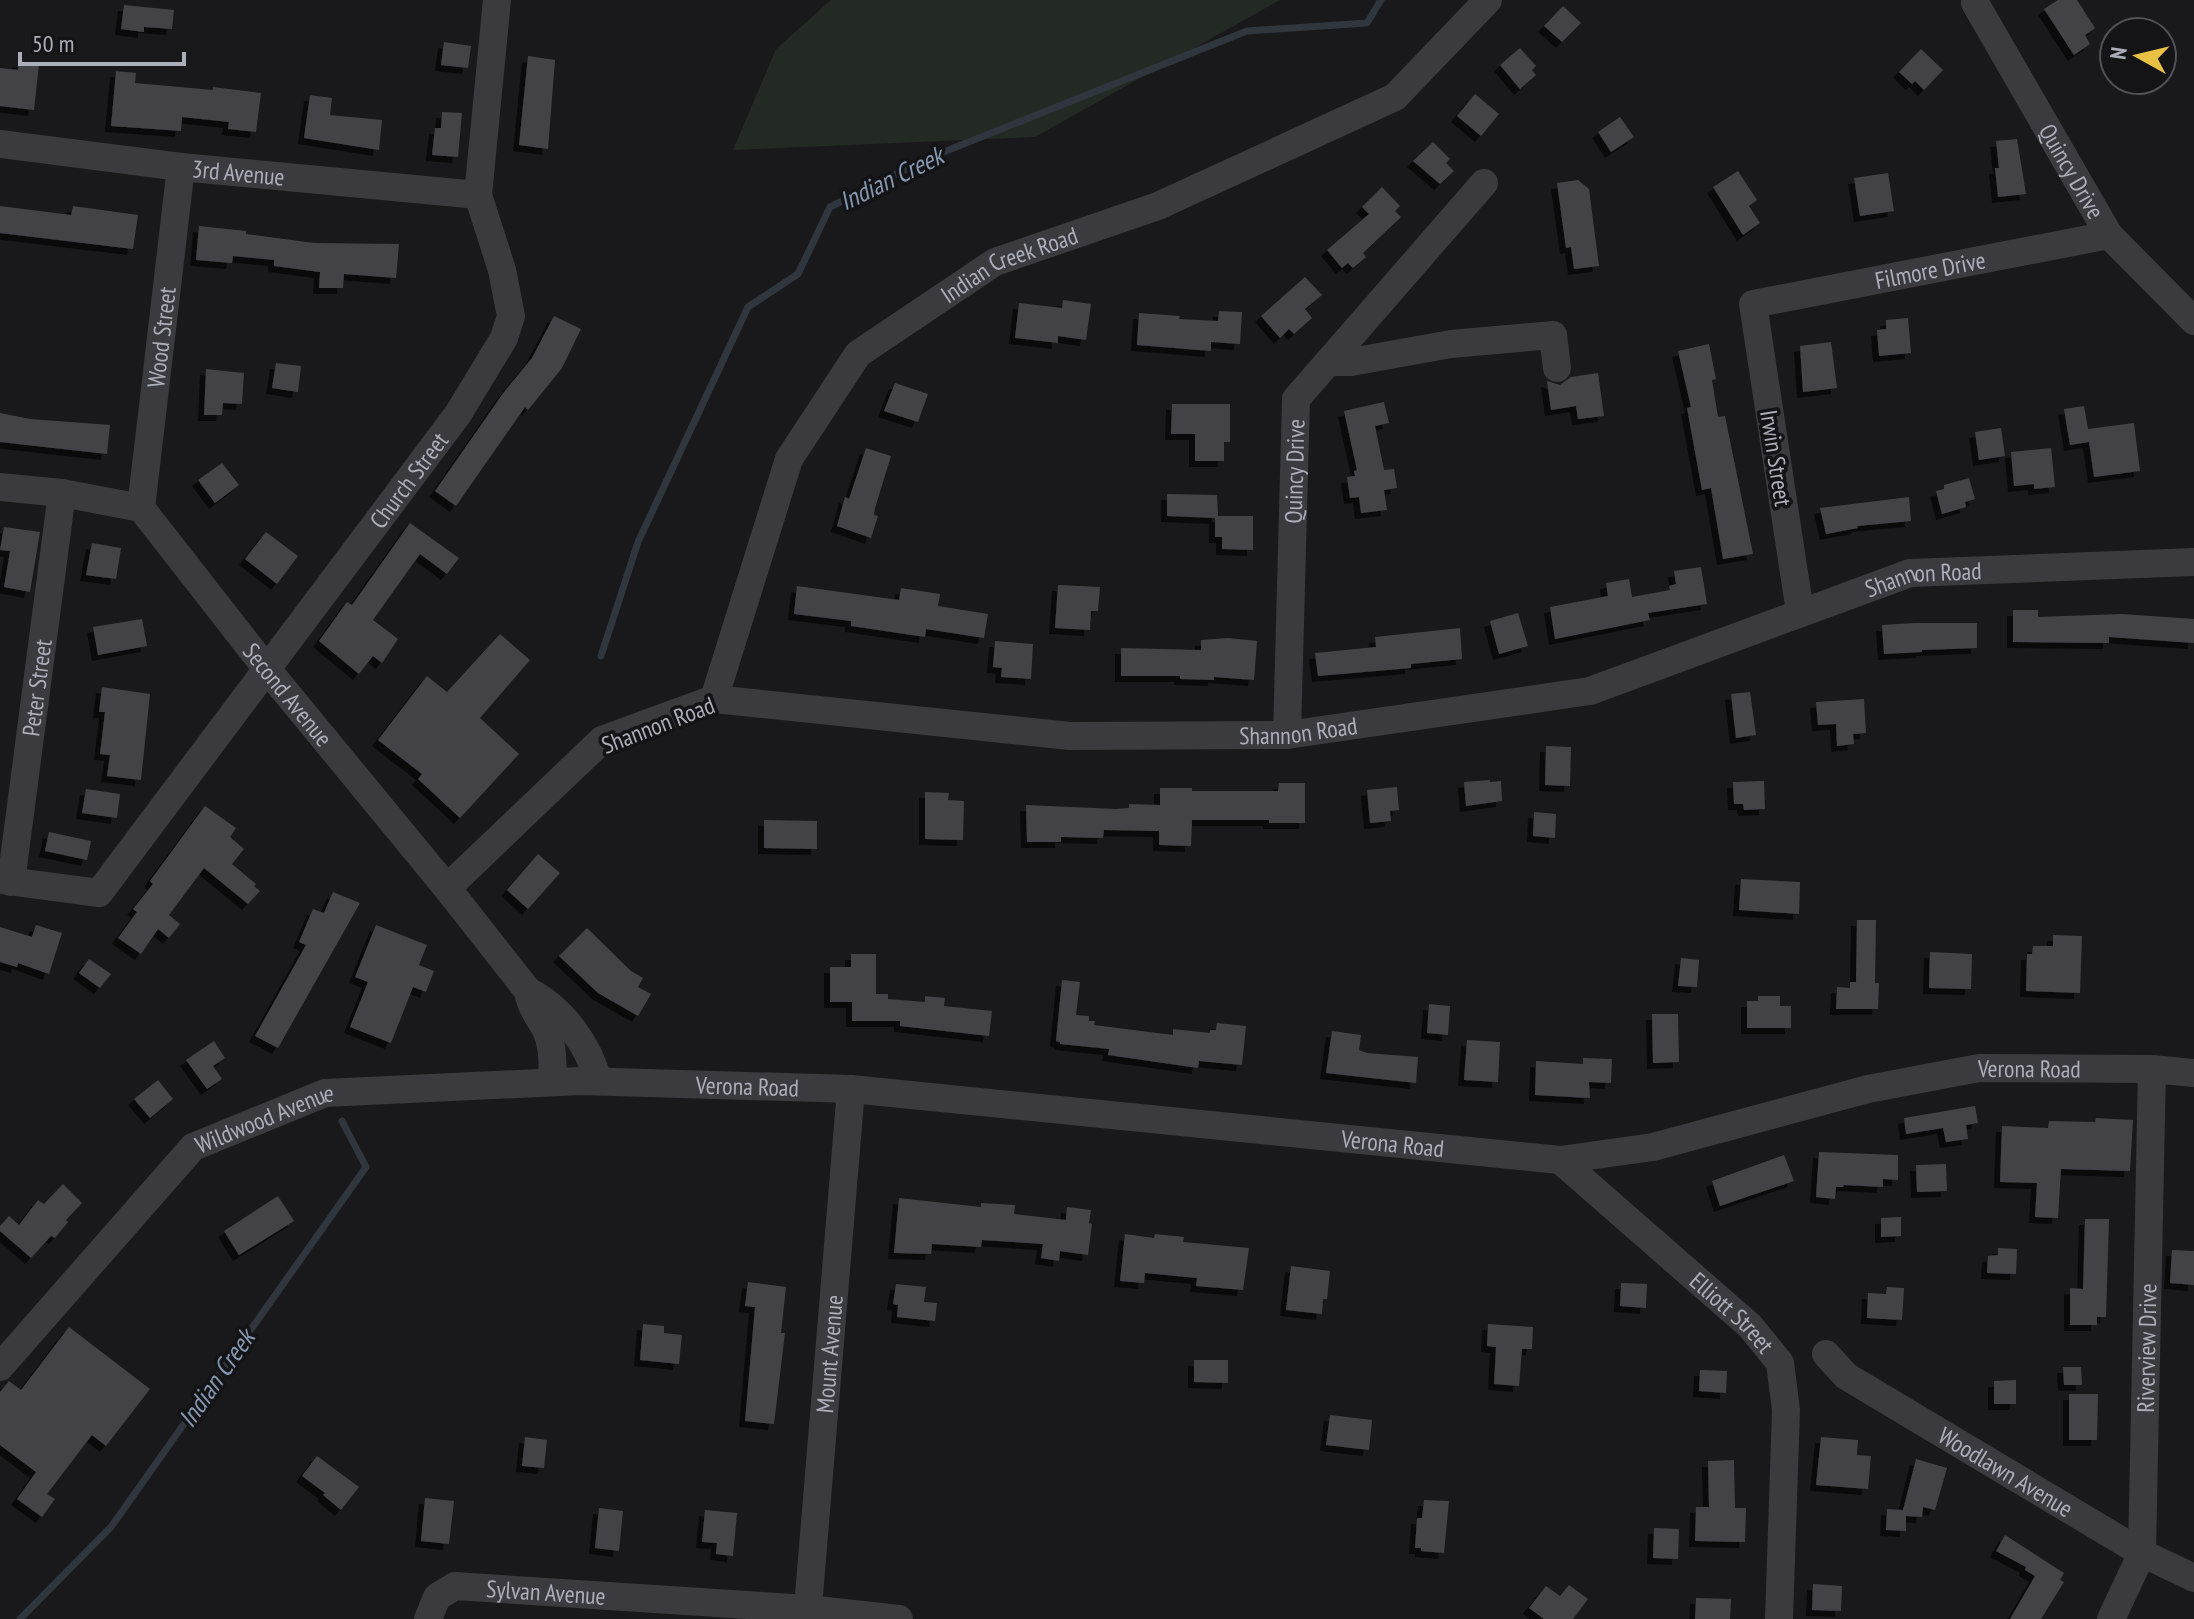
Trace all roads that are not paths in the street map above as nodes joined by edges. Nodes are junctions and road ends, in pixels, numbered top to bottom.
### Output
1 (497, 0) edge
2 (1488, 0) edge
3 (1975, 3) dead end
4 (0, 144) edge
5 (181, 167) junction
6 (1484, 183) dead end
7 (478, 195) junction
8 (2109, 235) junction
9 (1753, 304) joint
10 (2194, 321) edge
11 (1328, 362) junction
12 (1557, 368) dead end
13 (0, 487) edge
14 (62, 493) junction
15 (141, 508) junction
16 (2194, 562) edge
17 (1800, 612) junction
18 (266, 668) junction
19 (714, 699) junction
20 (1287, 735) junction
21 (6, 881) edge
22 (447, 888) junction
23 (528, 991) junction
24 (2152, 1069) junction
25 (2194, 1073) edge
26 (577, 1081) junction
27 (851, 1089) junction
28 (1560, 1160) junction
29 (1826, 1354) dead end
30 (0, 1367) edge
31 (2142, 1553) junction
32 (2194, 1578) edge
33 (433, 1608) edge
34 (808, 1614) edge
35 (899, 1619) edge
36 (1779, 1619) edge
37 (2111, 1619) edge

1 - 7 street, Church Street
2 - 19 street, Indian Creek Road
3 - 8 street, Quincy Drive
4 - 5 street, 3rd Avenue
5 - 7 street, 3rd Avenue
5 - 15 street, Wood Street
6 - 11 street, Quincy Drive
7 - 18 street, Church Street
8 - 9 street, Filmore Drive
8 - 10 street, Quincy Drive
9 - 17 street, Irwin Street
11 - 12 street
11 - 20 street, Quincy Drive
13 - 14 street
14 - 15 street
14 - 21 street, Peter Street
15 - 18 street, Second Avenue
16 - 17 street, Shannon Road
17 - 20 street, Shannon Road
18 - 21 street, Church Street
18 - 22 street, Second Avenue
19 - 20 street, Shannon Road
19 - 22 street, Shannon Road
22 - 23 street, Second Avenue
23 - 26 street, Second Avenue
23 - 26 street, Second Avenue
24 - 25 street, Verona Road
24 - 28 street, Verona Road
24 - 31 street, Riverview Drive
26 - 27 street, Verona Road
26 - 30 street, Wildwood Avenue
27 - 28 street, Verona Road
27 - 34 street, Mount Avenue
28 - 36 street, Elliott Street
29 - 31 street, Woodlawn Avenue
31 - 32 street, Woodlawn Avenue
31 - 37 street, Riverview Drive
33 - 34 street, Sylvan Avenue
34 - 35 street, Sylvan Avenue

